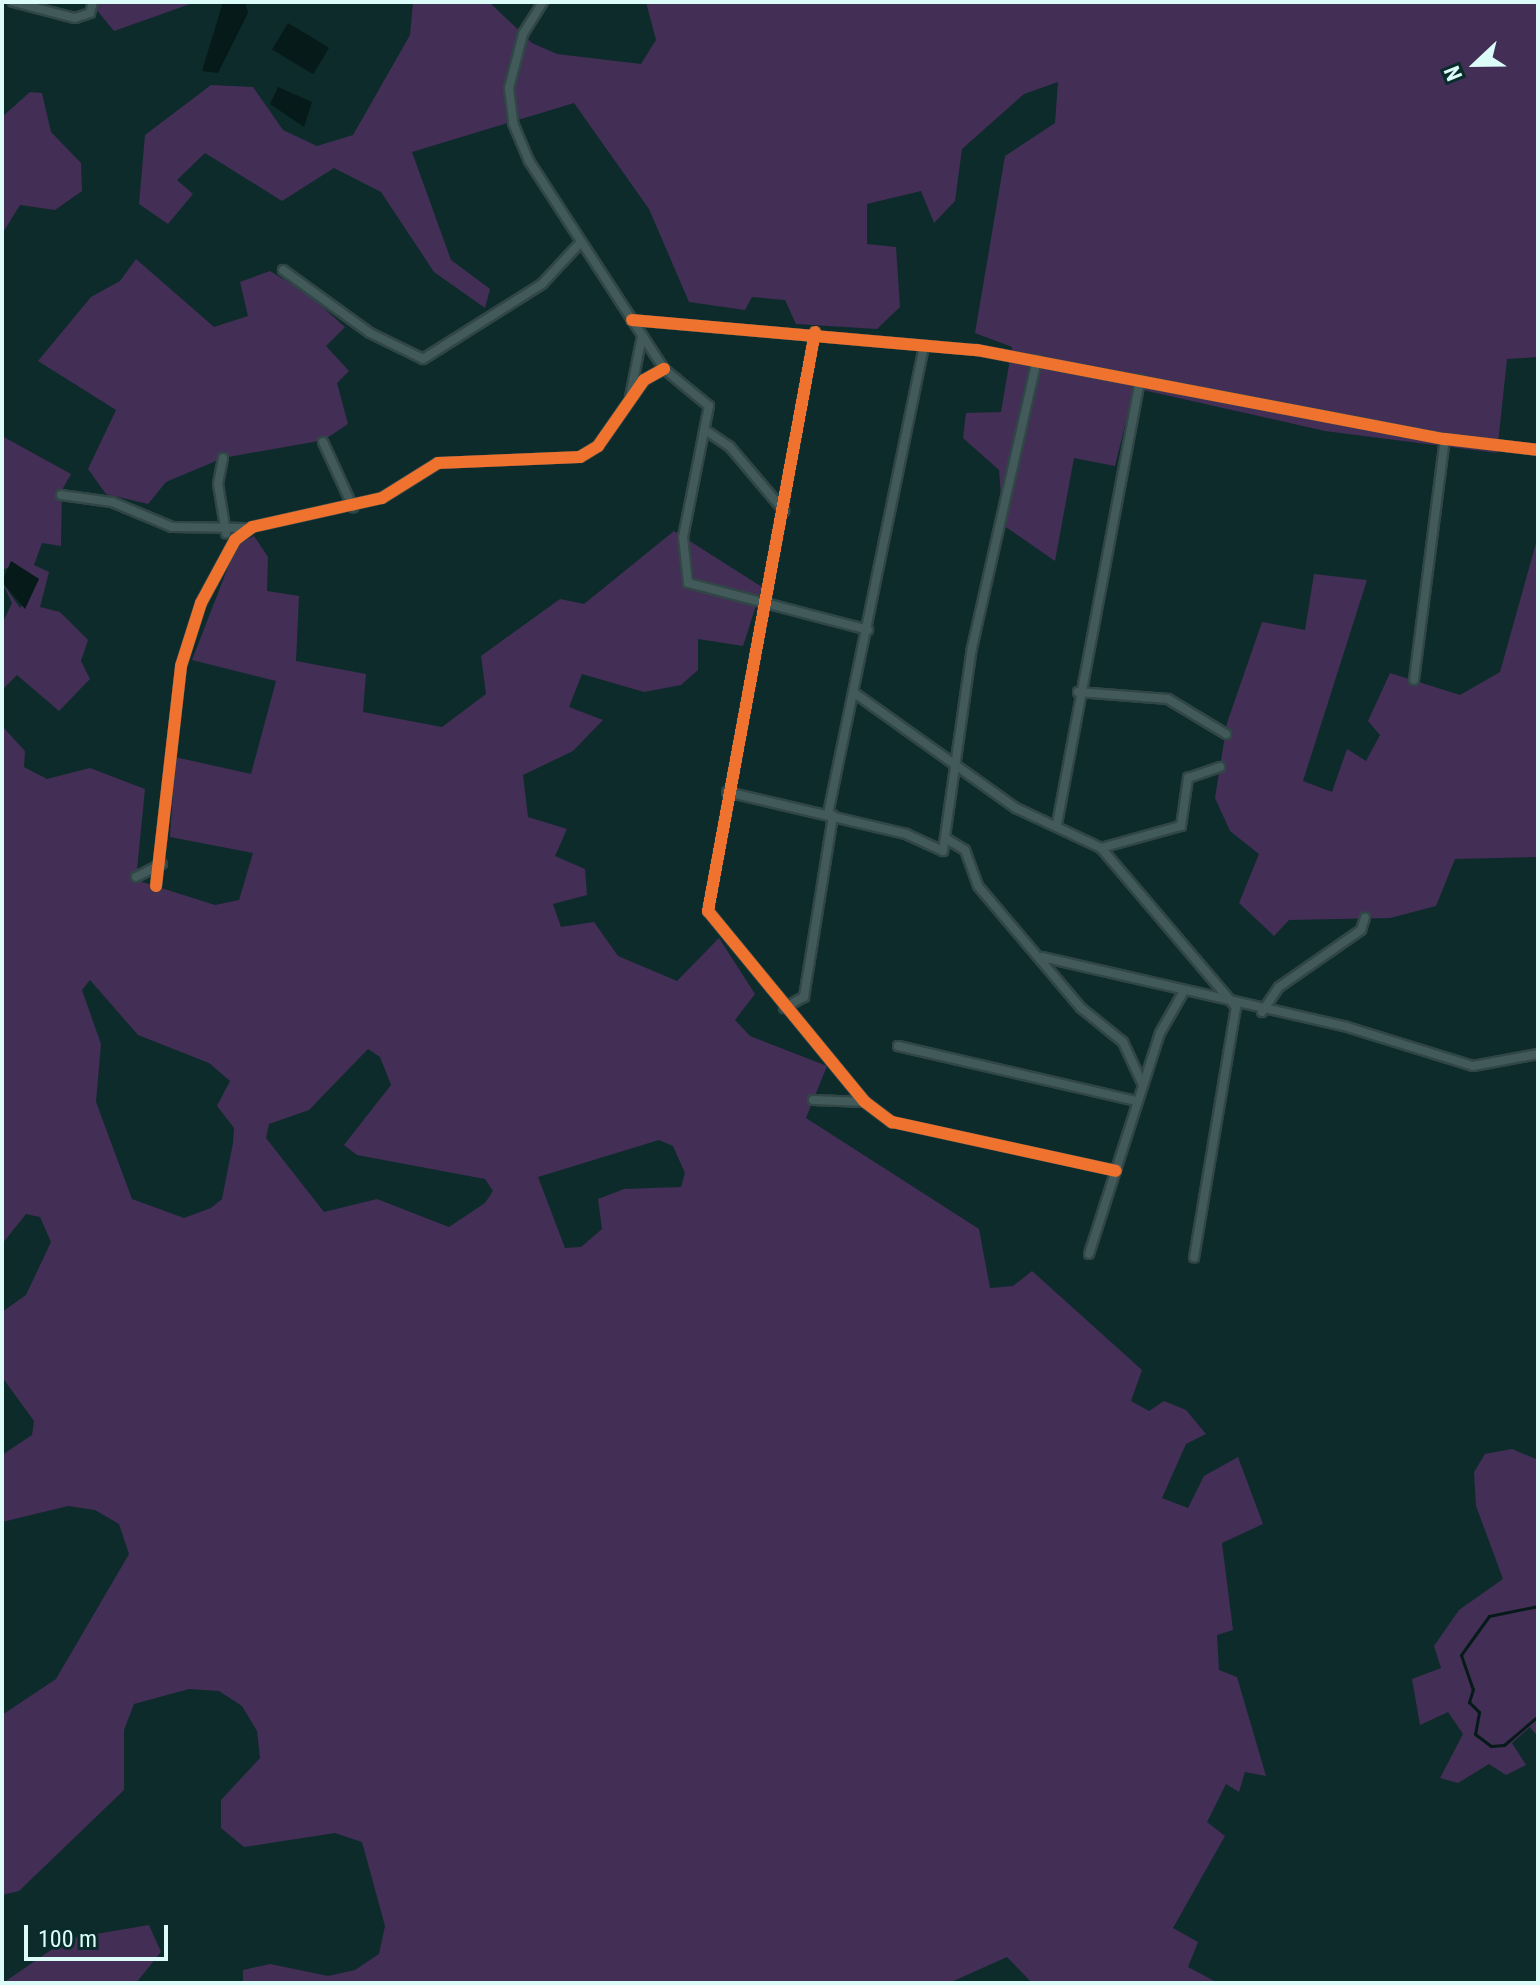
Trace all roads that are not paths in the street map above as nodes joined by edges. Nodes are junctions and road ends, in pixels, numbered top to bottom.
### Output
1 (13, 2) edge
2 (93, 2) edge
3 (543, 2) edge
4 (581, 242) junction
5 (283, 270) dead end
6 (632, 320) junction
7 (815, 332) junction
8 (642, 336) junction
9 (924, 346) junction
10 (1037, 360) junction
11 (664, 369) junction
12 (1140, 380) junction
13 (630, 398) junction
14 (705, 430) junction
15 (1445, 439) junction
16 (323, 442) dead end
17 (1538, 450) edge
18 (223, 458) dead end
19 (61, 495) dead end
20 (353, 507) junction
21 (784, 511) junction
22 (252, 527) junction
23 (226, 533) junction
24 (766, 608) junction
25 (868, 630) junction
26 (1414, 680) dead end
27 (1078, 692) junction
28 (856, 694) junction
29 (1226, 734) dead end
30 (953, 760) junction
31 (1220, 767) dead end
32 (727, 792) junction
33 (830, 814) junction
34 (1057, 824) junction
35 (945, 838) junction
36 (1101, 848) junction
37 (162, 864) junction
38 (136, 877) dead end
39 (156, 886) dead end
40 (1365, 918) dead end
41 (1042, 957) junction
42 (1184, 991) junction
43 (1236, 1007) junction
44 (784, 1008) junction
45 (1262, 1012) junction
46 (898, 1046) dead end
47 (1538, 1054) edge
48 (1143, 1085) junction
49 (813, 1100) dead end
50 (1137, 1101) junction
51 (865, 1102) junction
52 (1116, 1171) junction
53 (1089, 1254) dead end
54 (1194, 1257) dead end

1 - 2 street
3 - 4 street
4 - 5 street
4 - 6 street
6 - 7 street
6 - 8 street
7 - 9 street
7 - 21 street
8 - 11 street
8 - 13 street
9 - 10 street
9 - 25 street
10 - 12 street
10 - 30 street
11 - 13 street
11 - 14 street
12 - 15 street
12 - 27 street
13 - 20 street
14 - 21 street
14 - 24 street
15 - 17 street
15 - 26 street
16 - 20 street
18 - 23 street
19 - 23 street
20 - 22 street
21 - 24 street
22 - 23 street
22 - 37 street
24 - 25 street
24 - 32 street
25 - 28 street
27 - 29 street
27 - 34 street
28 - 30 street
28 - 33 street
30 - 34 street
30 - 35 street
31 - 36 street
32 - 33 street
32 - 44 street
33 - 35 street
33 - 44 street
34 - 36 street
35 - 41 street
36 - 43 street
37 - 38 street
37 - 39 street
40 - 45 street
41 - 42 street
41 - 48 street
42 - 43 street
42 - 48 street
43 - 45 street
43 - 54 street
44 - 51 street
45 - 47 street
46 - 50 street
48 - 50 street
49 - 51 street
50 - 52 street
51 - 52 street
52 - 53 street

